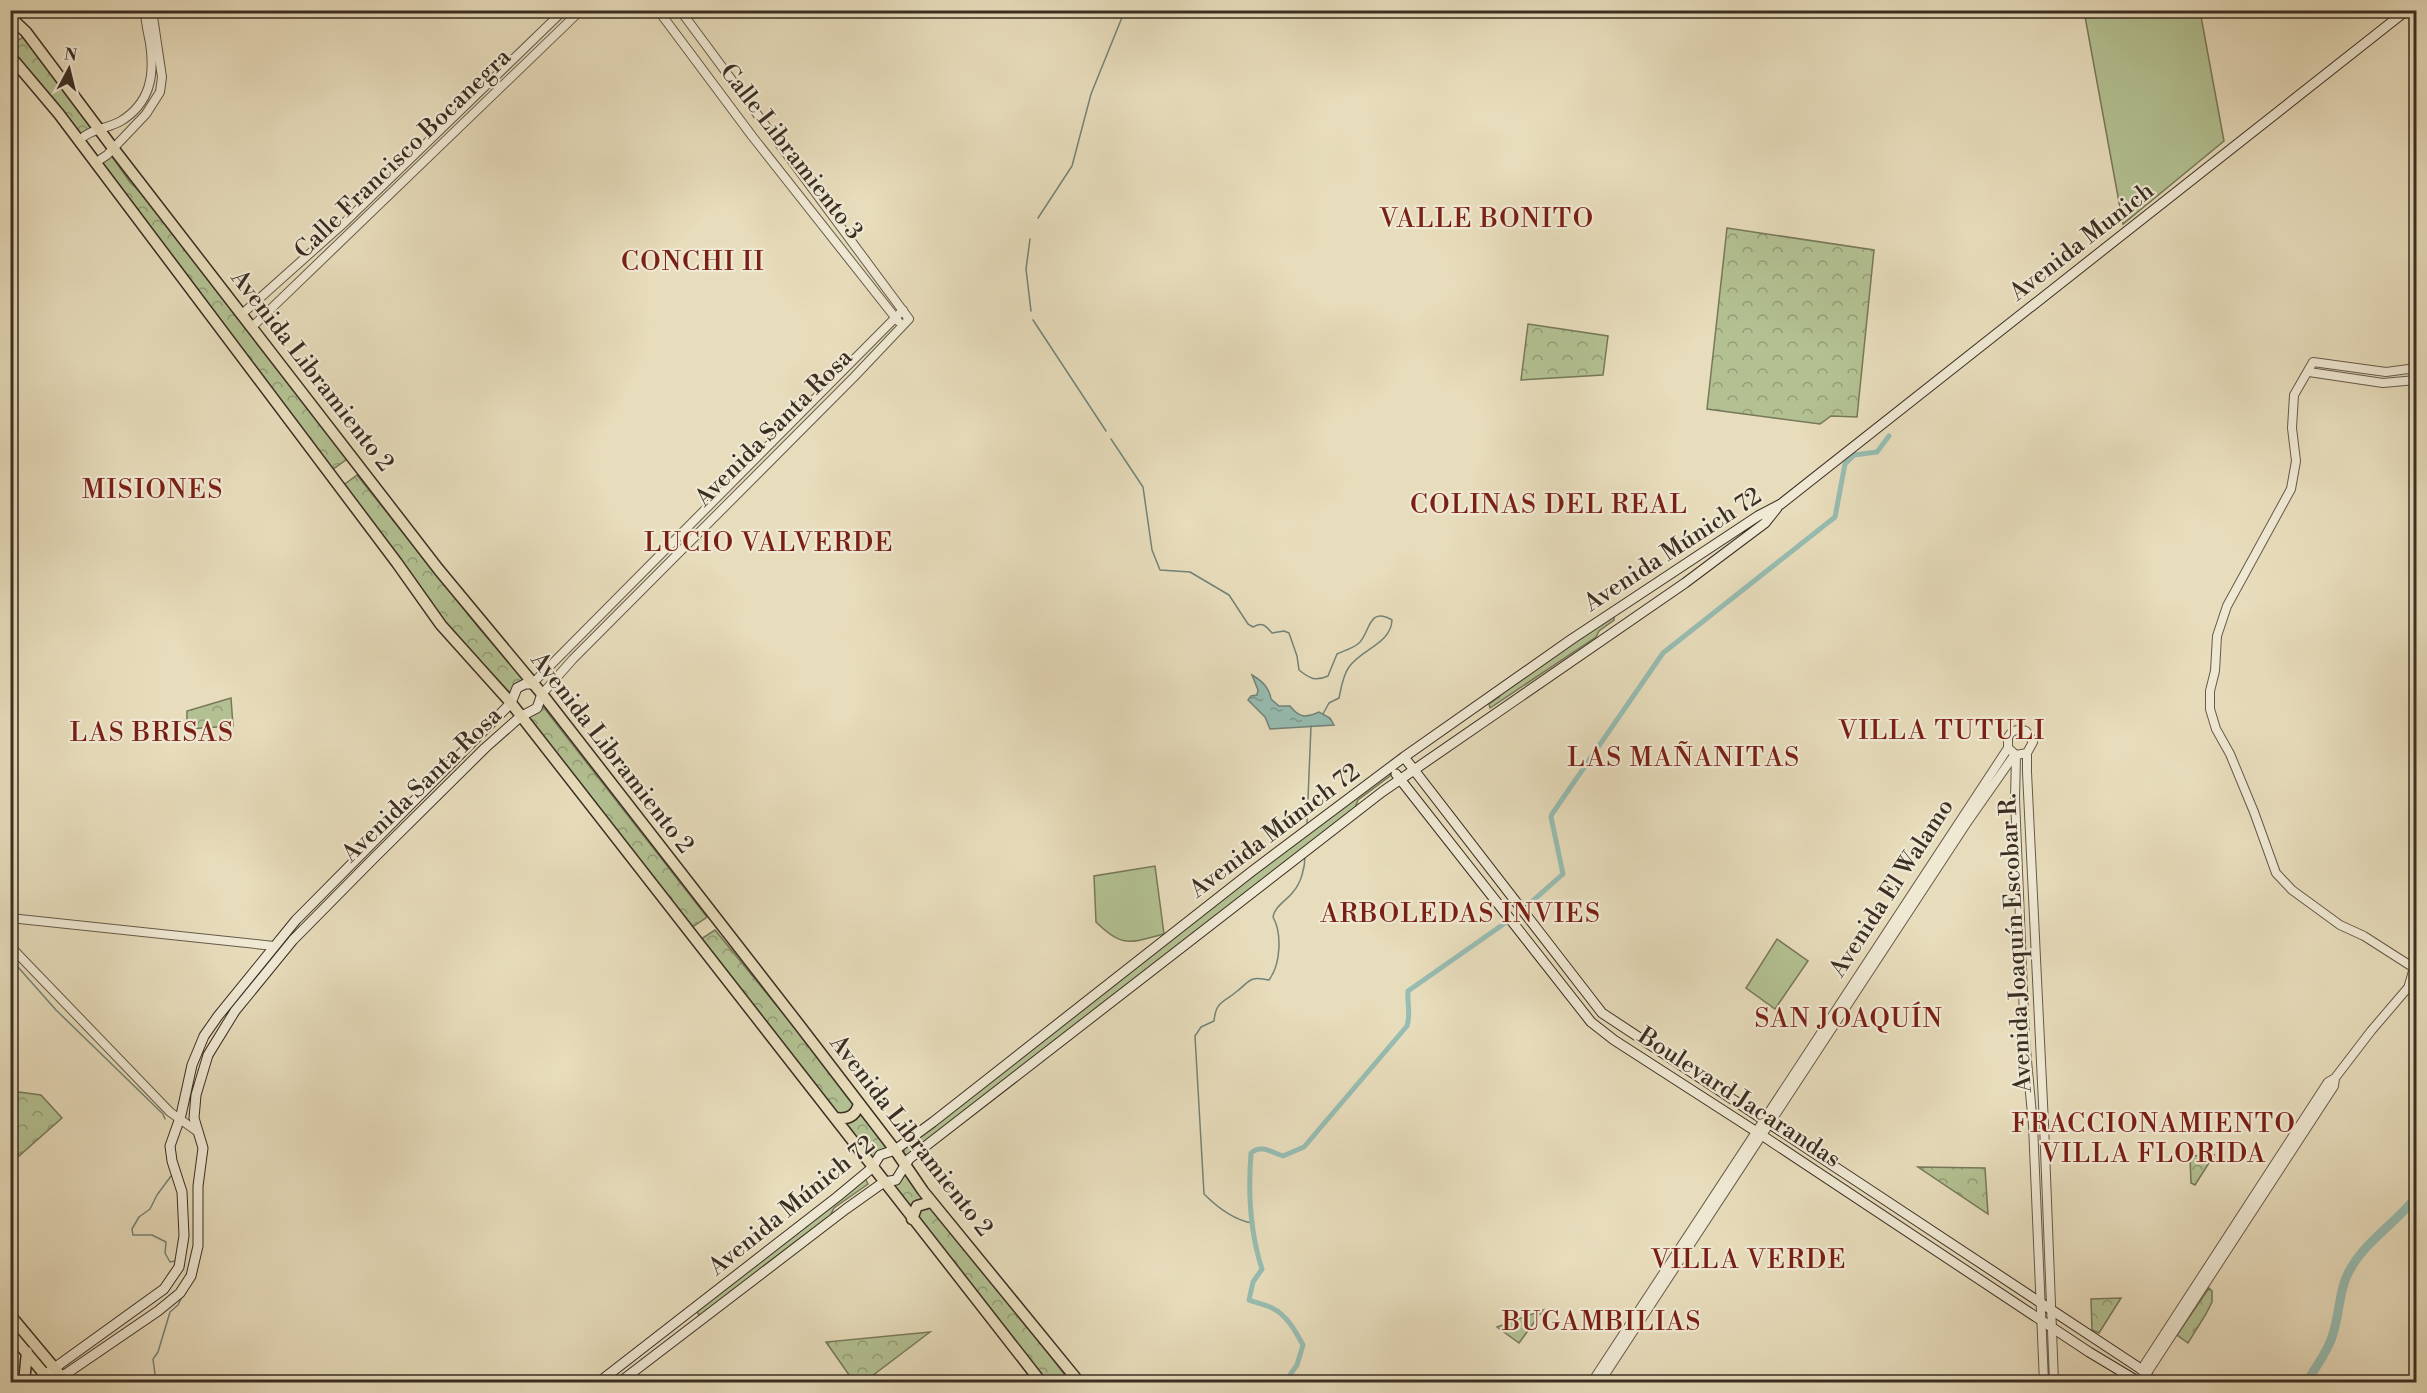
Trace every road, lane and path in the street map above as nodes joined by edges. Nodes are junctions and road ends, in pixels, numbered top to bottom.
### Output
1 (145, 10) edge
2 (152, 10) edge
3 (564, 10) edge
4 (581, 10) edge
5 (658, 10) edge
6 (680, 10) edge
7 (2407, 10) edge
8 (10, 18) edge
9 (10, 56) edge
10 (100, 131) junction
11 (79, 141) junction
12 (113, 148) junction
13 (95, 163) junction
14 (903, 310) junction
15 (242, 314) junction
16 (895, 317) junction
17 (906, 322) junction
18 (252, 327) junction
19 (2416, 368) edge
20 (2309, 372) junction
21 (2416, 380) edge
22 (1781, 504) junction
23 (1671, 575) junction
24 (1685, 583) junction
25 (532, 684) junction
26 (542, 694) junction
27 (510, 703) junction
28 (520, 717) junction
29 (2013, 752) junction
30 (2027, 753) junction
31 (1404, 757) junction
32 (1392, 767) junction
33 (1414, 769) junction
34 (1400, 779) junction
35 (1288, 844) junction
36 (1302, 854) junction
37 (1285, 867) junction
38 (10, 918) edge
39 (10, 946) edge
40 (274, 946) junction
41 (2416, 978) edge
42 (2409, 985) junction
43 (859, 1103) junction
44 (835, 1118) junction
45 (180, 1120) junction
46 (1766, 1122) junction
47 (198, 1132) junction
48 (1759, 1133) junction
49 (895, 1149) junction
50 (905, 1164) junction
51 (872, 1168) junction
52 (199, 1170) junction
53 (178, 1175) junction
54 (884, 1182) junction
55 (931, 1202) junction
56 (912, 1219) junction
57 (2041, 1303) junction
58 (2051, 1310) junction
59 (10, 1315) edge
60 (2042, 1320) junction
61 (2052, 1328) junction
62 (10, 1333) edge
63 (27, 1352) junction
64 (2144, 1372) junction
65 (55, 1378) edge
66 (2137, 1382) edge
67 (24, 1383) edge
68 (35, 1383) edge
69 (599, 1383) edge
70 (620, 1383) edge
71 (1041, 1383) edge
72 (1079, 1383) edge
73 (1592, 1383) edge
74 (1600, 1383) edge
75 (2044, 1383) edge
76 (2054, 1383) edge

1 - 10 street
2 - 12 street
3 - 15 street, Calle Francisco Bocanegra
4 - 18 street, Calle Francisco Bocanegra
5 - 16 street, Calle Libramiento 3
6 - 14 street, Calle Libramiento 3
7 - 22 main road, Avenida Munich
8 - 10 main road, Avenida Libramiento 2
9 - 11 main road, Avenida Libramiento 2
10 - 11 street
10 - 12 main road, Avenida Libramiento 2
11 - 13 main road, Avenida Libramiento 2
12 - 13 street
12 - 15 main road, Avenida Libramiento 2
13 - 27 main road, Avenida Libramiento 2
14 - 16 street, Avenida Santa Rosa
14 - 17 street, Calle Libramiento 3
15 - 18 main road, Avenida Libramiento 2
16 - 17 street, Calle Libramiento 3
16 - 25 street, Avenida Santa Rosa
17 - 26 street, Avenida Santa Rosa
18 - 25 main road, Avenida Libramiento 2
19 - 20 street
20 - 21 street
20 - 42 street
22 - 23 main road, Avenida Múnich 72
22 - 24 main road, Avenida Múnich 72
23 - 24 main road
23 - 31 main road, Avenida Múnich 72
24 - 33 main road, Avenida Múnich 72
25 - 26 main road, Avenida Libramiento 2
25 - 27 main road, Avenida Santa Rosa
26 - 28 main road, Avenida Santa Rosa
26 - 43 main road, Avenida Libramiento 2
27 - 28 main road, Avenida Libramiento 2
27 - 40 main road, Avenida Santa Rosa
28 - 44 main road, Avenida Libramiento 2
28 - 47 main road, Avenida Santa Rosa
29 - 30 street
29 - 30 street, Avenida Joaquín Escobar R.
29 - 46 street, Avenida El Walamo
29 - 57 street, Avenida Joaquín Escobar R.
30 - 58 street, Avenida Joaquín Escobar R.
31 - 32 main road, Avenida Múnich 72
31 - 33 main road, Boulevard Jacarandas
32 - 34 main road, Boulevard Jacarandas
32 - 35 main road, Avenida Múnich 72
33 - 34 main road, Avenida Múnich 72
33 - 46 main road, Boulevard Jacarandas
34 - 36 main road, Avenida Múnich 72
34 - 48 main road, Boulevard Jacarandas
35 - 36 main road
35 - 37 main road
35 - 49 main road, Avenida Múnich 72
36 - 37 main road, Avenida Múnich 72
37 - 50 main road, Avenida Múnich 72
38 - 40 street
39 - 45 street
40 - 45 main road, Avenida Santa Rosa
41 - 42 street
42 - 64 street
43 - 44 main road
43 - 49 main road, Avenida Libramiento 2
44 - 51 main road, Avenida Libramiento 2
45 - 47 street
45 - 53 main road, Avenida Santa Rosa
46 - 48 street, Avenida El Walamo
46 - 57 main road, Boulevard Jacarandas
47 - 52 main road, Avenida Santa Rosa
48 - 60 main road, Boulevard Jacarandas
48 - 73 street, Avenida El Walamo
48 - 74 street, Avenida El Walamo
49 - 50 main road, Avenida Libramiento 2
49 - 51 main road, Avenida Múnich 72
50 - 54 main road, Avenida Múnich 72
50 - 55 main road, Avenida Libramiento 2
51 - 54 main road, Avenida Libramiento 2
51 - 69 main road, Avenida Múnich 72
52 - 53 main road
52 - 65 main road, Avenida Santa Rosa
53 - 65 main road, Avenida Santa Rosa
54 - 56 main road, Avenida Libramiento 2
54 - 70 main road, Avenida Múnich 72
55 - 56 main road
55 - 72 main road, Avenida Libramiento 2
56 - 71 main road, Avenida Libramiento 2
57 - 58 main road, Boulevard Jacarandas
57 - 60 street, Avenida Joaquín Escobar R.
58 - 61 street, Avenida Joaquín Escobar R.
58 - 64 main road, Boulevard Jacarandas
59 - 65 main road
60 - 61 main road, Boulevard Jacarandas
60 - 75 street, Avenida Joaquín Escobar R.
61 - 66 main road, Boulevard Jacarandas
61 - 76 street, Avenida Joaquín Escobar R.
62 - 63 main road
63 - 65 main road
63 - 67 main road
64 - 66 main road
65 - 68 main road, Avenida Santa Rosa

